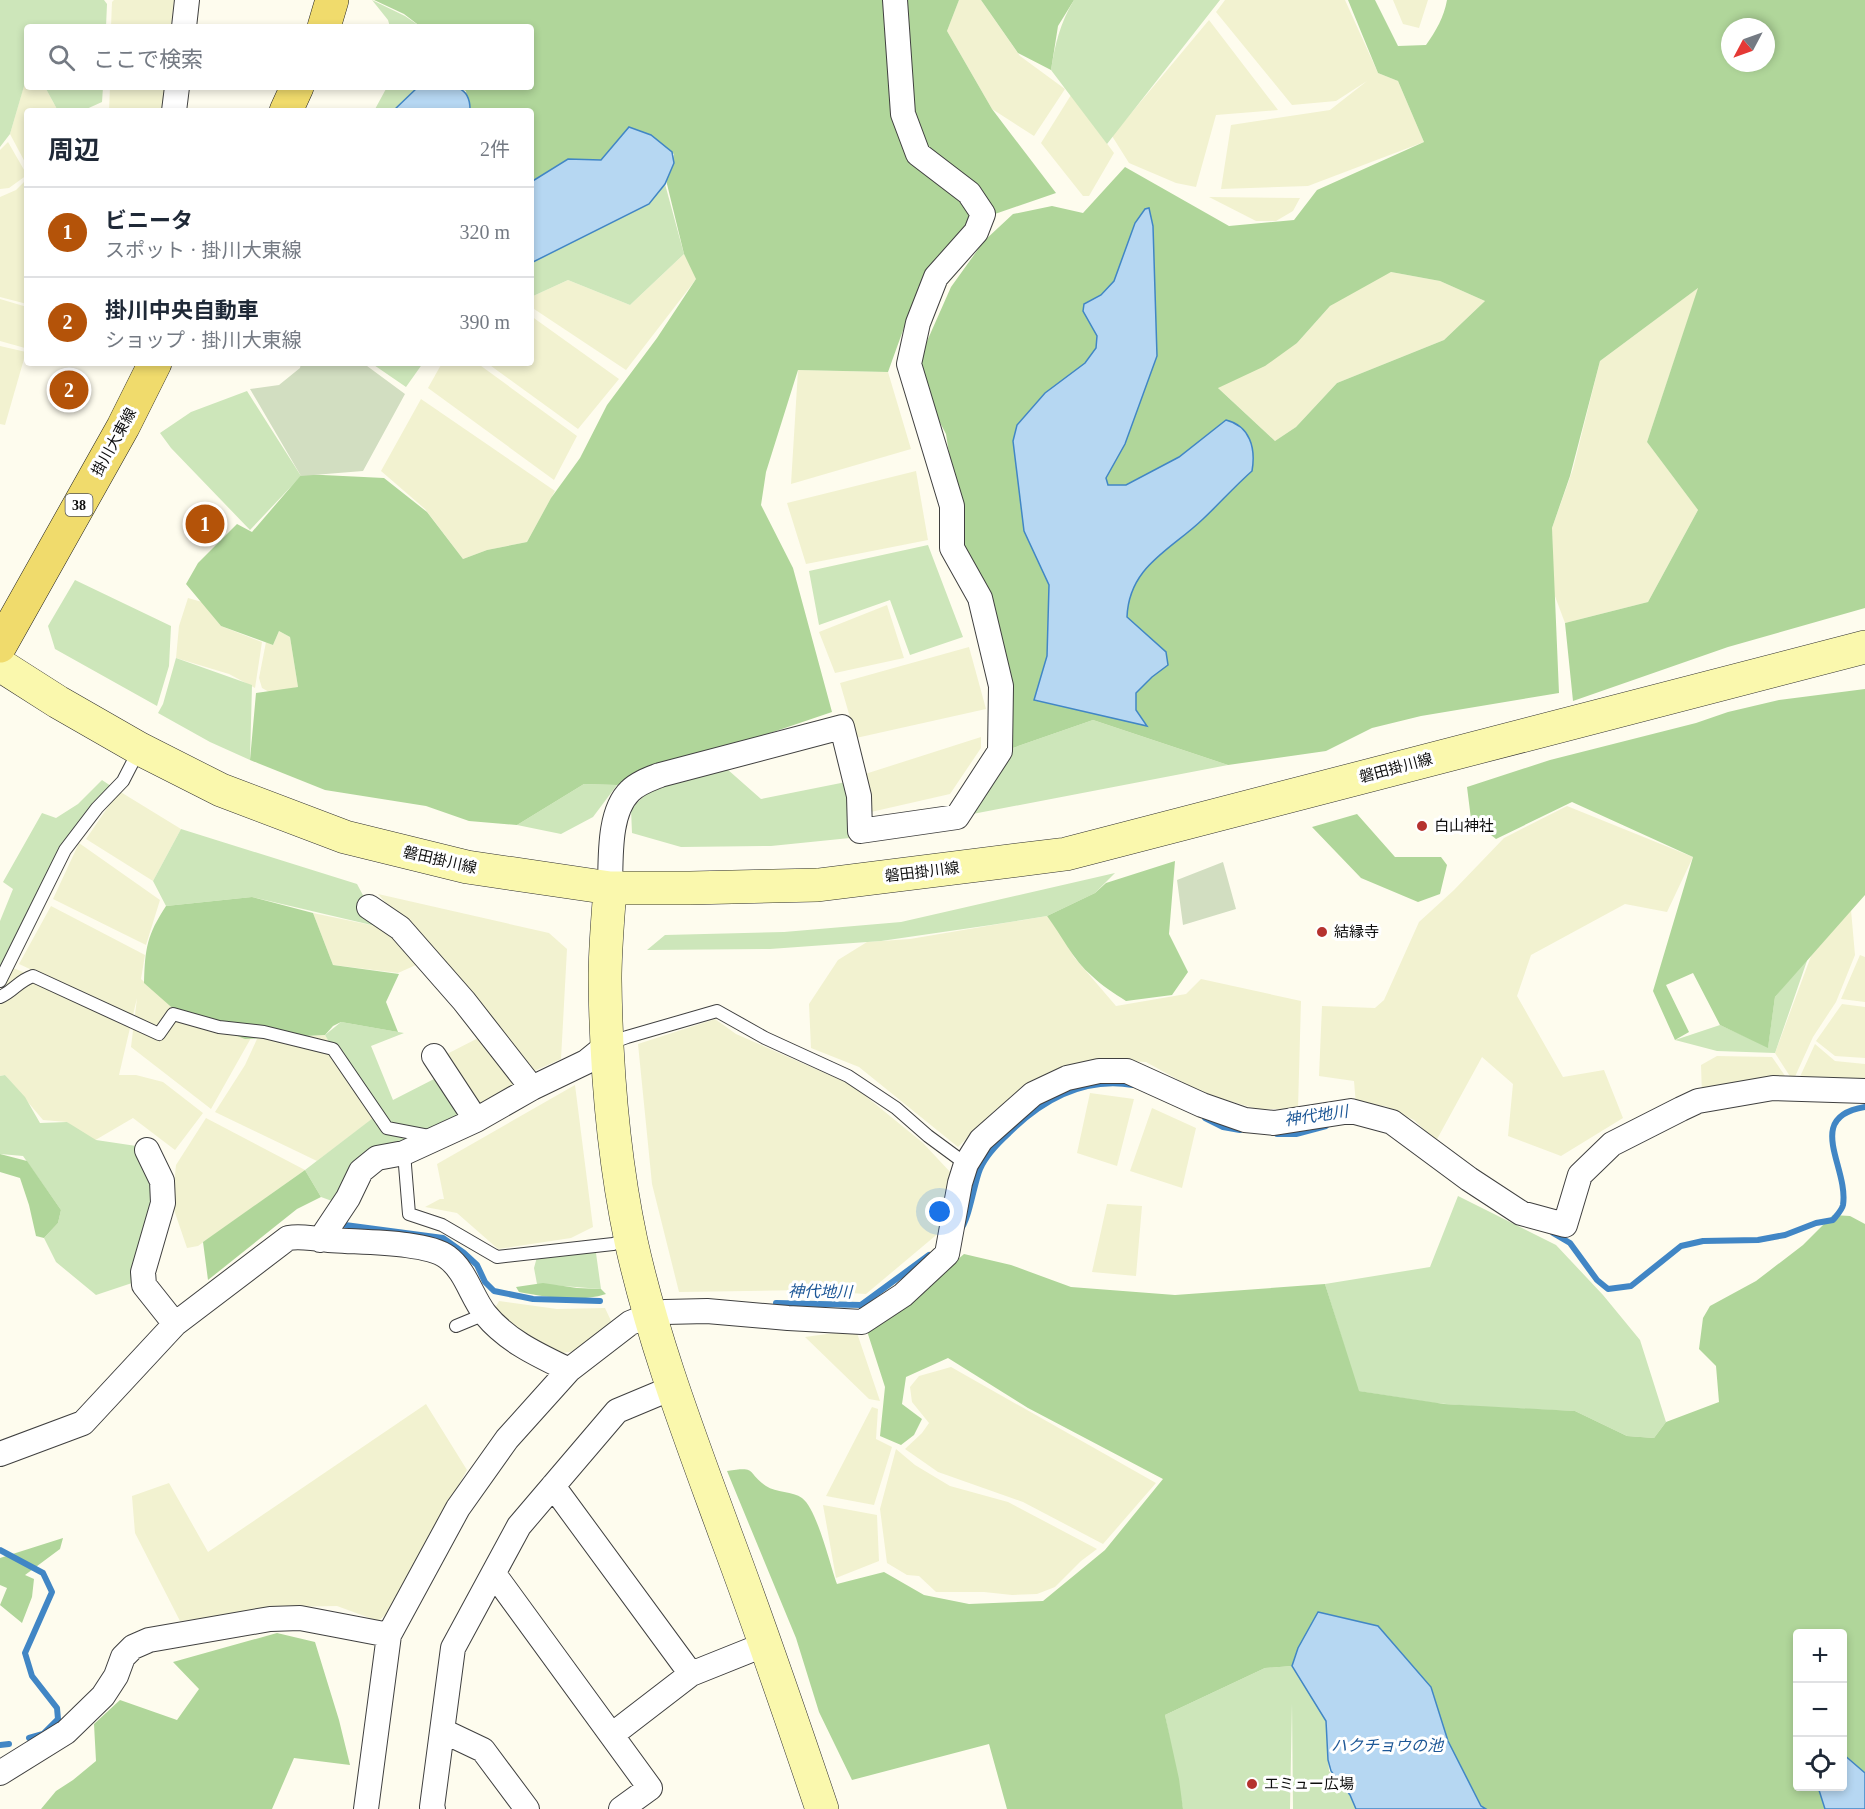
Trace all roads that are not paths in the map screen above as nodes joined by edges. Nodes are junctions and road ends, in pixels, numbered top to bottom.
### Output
1 (187, 0) edge
2 (332, 0) edge
3 (895, 0) edge
4 (184, 24) edge
5 (325, 24) edge
6 (177, 90) edge
7 (296, 90) edge
8 (174, 108) edge
9 (287, 108) edge
10 (154, 366) edge
11 (6, 628) edge
12 (1865, 647) edge
13 (0, 665) edge
14 (140, 749) junction
15 (610, 888) junction
16 (369, 907) dead end
17 (0, 981) edge
18 (0, 997) edge
19 (607, 1045) junction
20 (434, 1056) dead end
21 (532, 1088) junction
22 (1865, 1091) edge
23 (476, 1120) junction
24 (438, 1138) junction
25 (147, 1150) dead end
26 (404, 1153) junction
27 (966, 1164) junction
28 (631, 1238) junction
29 (320, 1240) junction
30 (485, 1314) junction
31 (650, 1315) junction
32 (175, 1324) junction
33 (456, 1326) dead end
34 (569, 1370) junction
35 (672, 1388) junction
36 (0, 1454) edge
37 (553, 1486) junction
38 (494, 1574) junction
39 (389, 1635) junction
40 (766, 1644) junction
41 (691, 1674) junction
42 (443, 1731) junction
43 (613, 1734) junction
44 (0, 1773) edge
45 (366, 1809) edge
46 (433, 1809) edge
47 (527, 1809) edge
48 (621, 1809) edge
49 (822, 1809) edge

1 - 4 street
2 - 5 main road
3 - 15 street
6 - 8 street
7 - 9 main road
10 - 11 main road, 掛川大東線 / 38
12 - 15 main road, 磐田掛川線
13 - 14 main road, 磐田掛川線
14 - 15 main road, 磐田掛川線
14 - 17 lane
15 - 19 main road
16 - 21 street
18 - 24 lane
19 - 21 street
19 - 27 lane
19 - 28 main road
20 - 23 street
21 - 23 street
22 - 27 street
23 - 24 street
24 - 26 street
25 - 32 street
26 - 28 lane
26 - 29 street
27 - 31 street
28 - 31 main road
29 - 30 street
29 - 32 street
30 - 33 lane
30 - 34 street
31 - 34 street
31 - 35 main road
32 - 36 street
34 - 39 street
35 - 37 street
35 - 40 main road
37 - 38 street
37 - 41 street
38 - 42 street
38 - 43 street
39 - 44 street
39 - 45 street
40 - 41 street
40 - 49 main road
41 - 43 street
42 - 46 street
42 - 47 street
43 - 48 street

